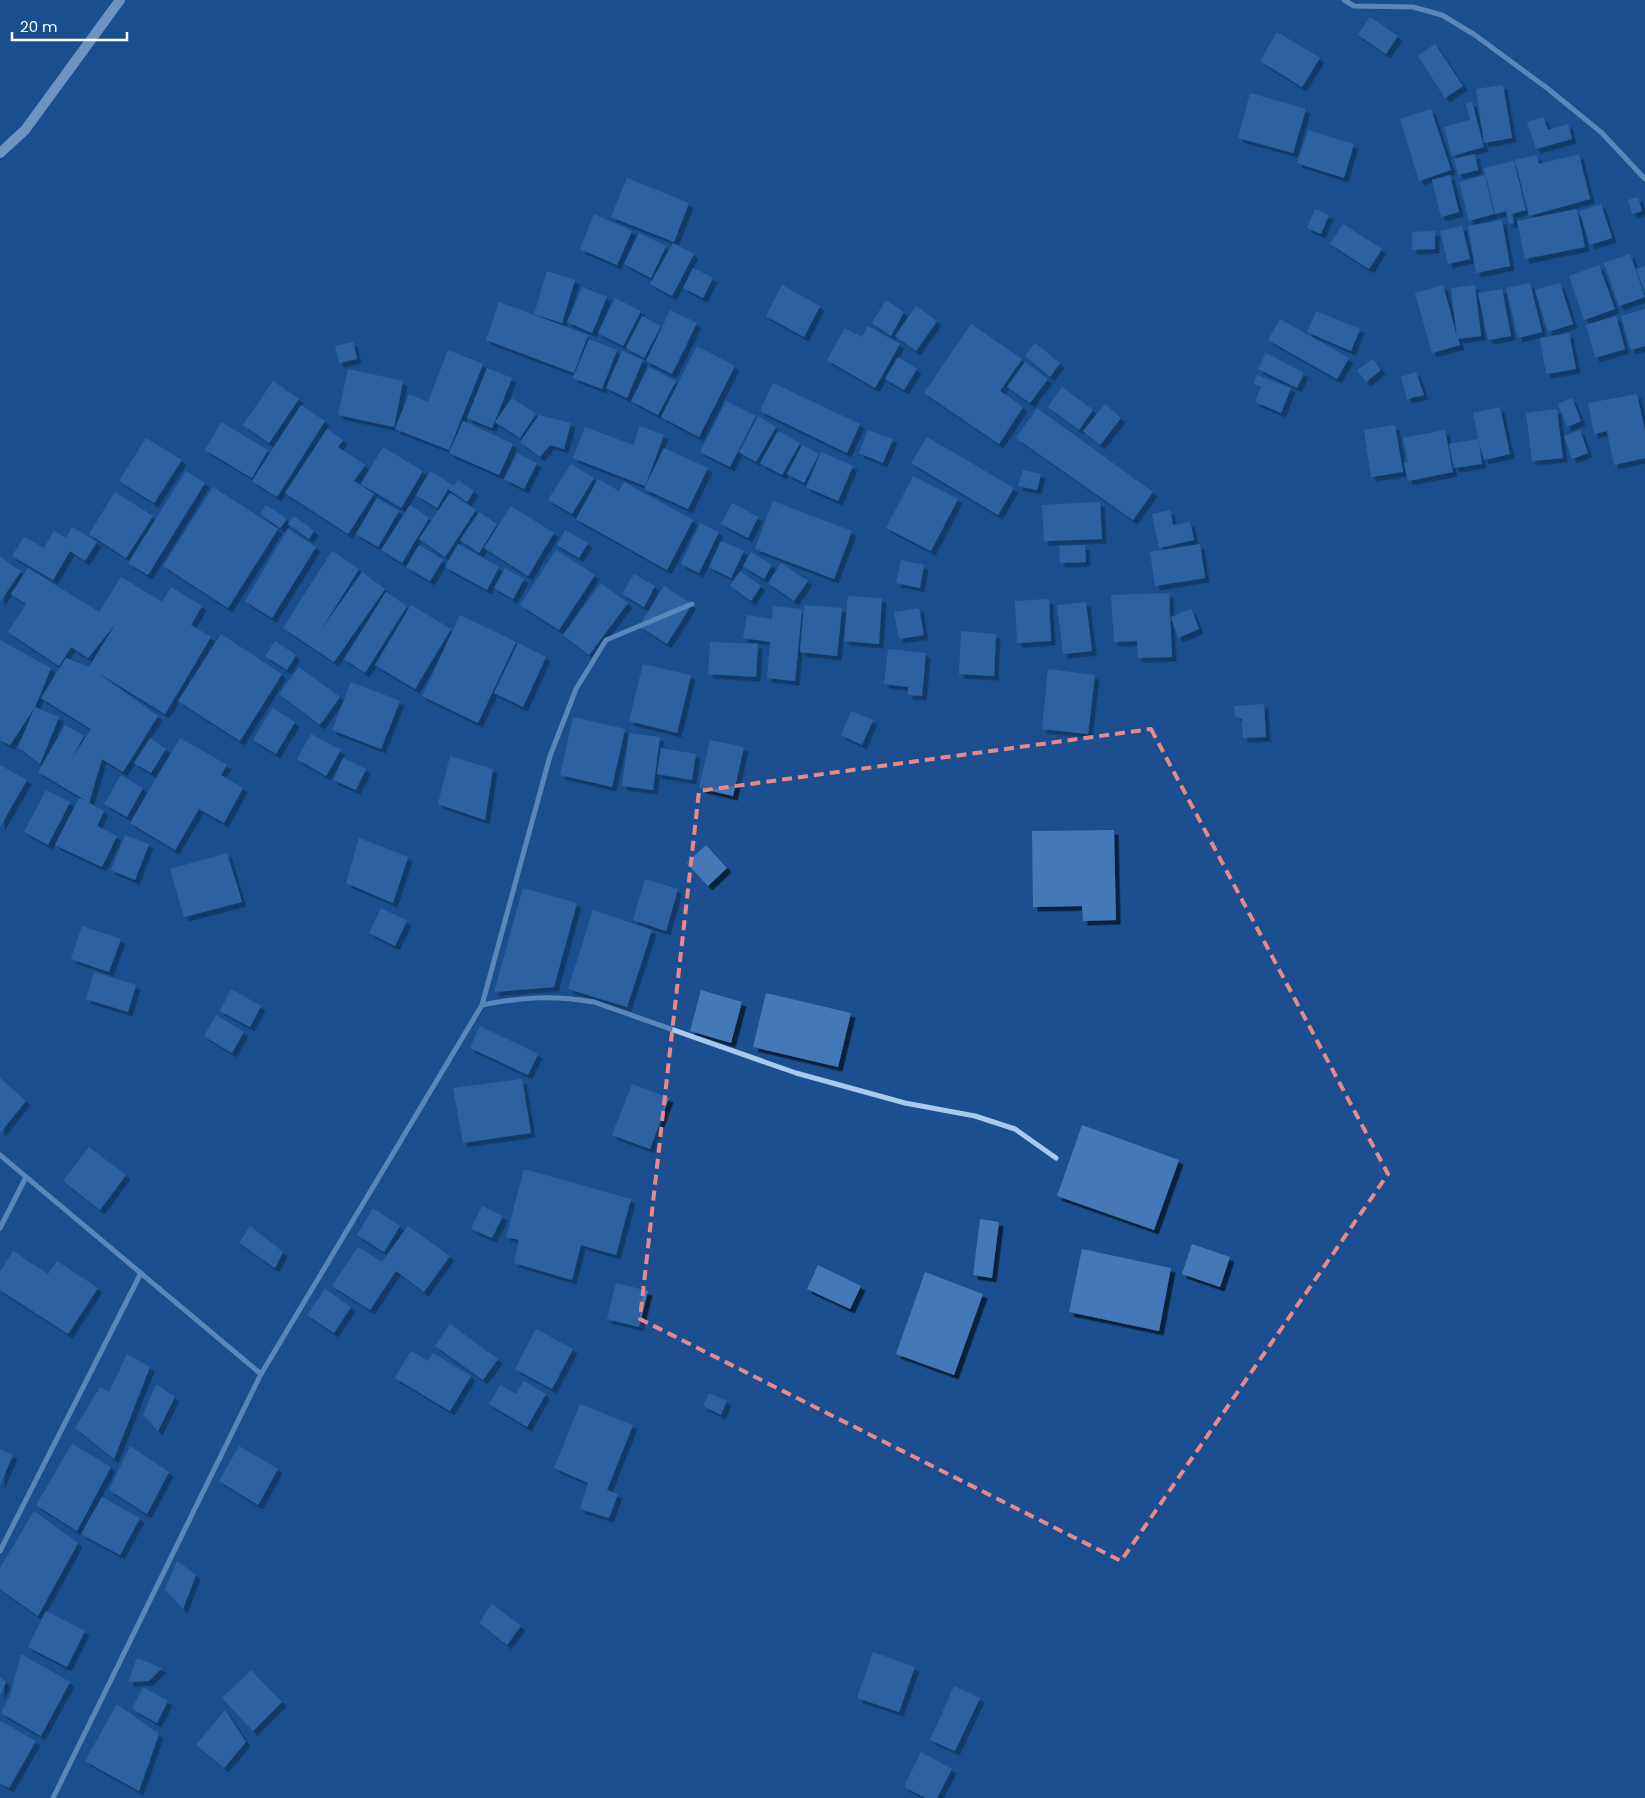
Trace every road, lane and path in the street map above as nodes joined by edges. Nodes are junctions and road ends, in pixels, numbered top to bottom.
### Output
1 (120, 0) edge
2 (1344, 0) edge
3 (0, 154) edge
4 (1645, 179) edge
5 (692, 604) dead end
6 (482, 1005) junction
7 (0, 1155) edge
8 (1056, 1158) dead end
9 (26, 1177) junction
10 (0, 1228) edge
11 (141, 1273) junction
12 (261, 1374) junction
13 (0, 1551) edge
14 (53, 1798) edge

1 - 3 main road
2 - 4 street
5 - 6 street
6 - 8 street
6 - 12 street
7 - 9 street
9 - 10 street
9 - 11 street
11 - 12 street
11 - 13 street
12 - 14 street

